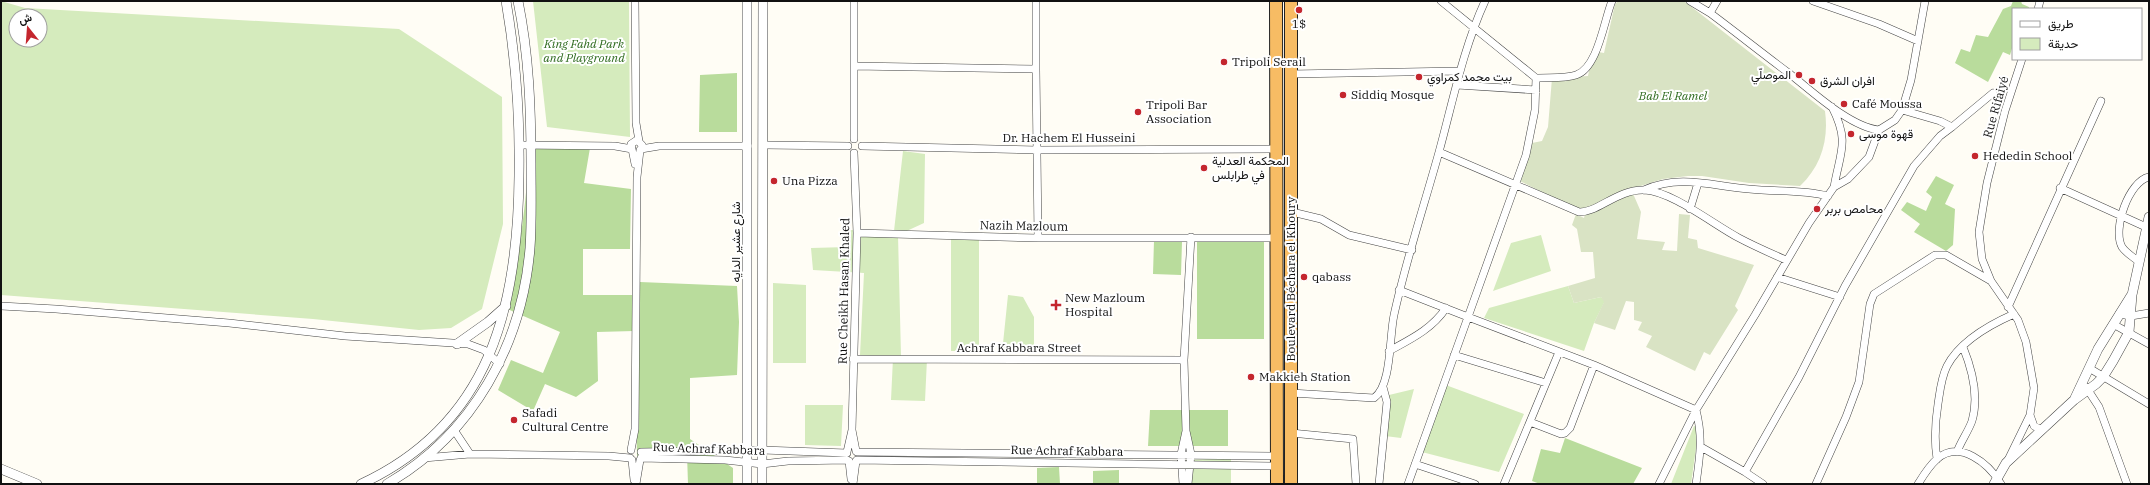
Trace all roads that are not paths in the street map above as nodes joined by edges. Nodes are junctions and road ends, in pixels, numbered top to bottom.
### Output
1 (506, 1) edge
2 (518, 1) edge
3 (635, 1) edge
4 (747, 1) edge
5 (763, 1) edge
6 (854, 1) edge
7 (1036, 1) edge
8 (1276, 1) edge
9 (1291, 1) edge
10 (1442, 1) edge
11 (1485, 1) edge
12 (1612, 1) edge
13 (1690, 1) edge
14 (1717, 1) edge
15 (1813, 1) edge
16 (1925, 1) edge
17 (1710, 13) junction
18 (1474, 26) junction
19 (1918, 40) junction
20 (2022, 60) edge
21 (854, 66) junction
22 (1036, 68) junction
23 (1460, 71) junction
24 (1291, 74) junction
25 (1536, 78) junction
26 (1457, 85) junction
27 (1536, 90) junction
28 (1992, 93) dead end
29 (2101, 101) dead end
30 (1832, 107) junction
31 (1902, 110) junction
32 (1952, 127) junction
33 (1880, 130) junction
34 (854, 139) junction
35 (520, 145) junction
36 (531, 145) junction
37 (764, 145) junction
38 (636, 146) junction
39 (748, 146) junction
40 (848, 146) junction
41 (862, 146) junction
42 (1276, 149) junction
43 (1037, 150) junction
44 (1439, 152) junction
45 (854, 153) junction
46 (2149, 177) edge
47 (1698, 182) junction
48 (1516, 186) junction
49 (1834, 187) junction
50 (2060, 188) junction
51 (1644, 190) junction
52 (1828, 196) junction
53 (1690, 209) junction
54 (1292, 212) junction
55 (2121, 215) junction
56 (2149, 217) edge
57 (2146, 227) junction
58 (857, 233) junction
59 (1191, 237) junction
60 (1038, 238) junction
61 (1275, 238) junction
62 (2145, 247) edge
63 (1412, 250) junction
64 (1786, 260) junction
65 (2138, 261) junction
66 (1777, 277) junction
67 (1991, 281) junction
68 (1399, 290) junction
69 (2132, 295) junction
70 (1840, 297) junction
71 (1, 306) edge
72 (506, 306) junction
73 (2008, 307) junction
74 (1446, 308) junction
75 (2149, 313) edge
76 (2014, 314) junction
77 (2119, 314) junction
78 (2131, 316) junction
79 (1468, 317) junction
80 (2113, 324) junction
81 (2129, 332) junction
82 (457, 344) junction
83 (2149, 344) edge
84 (1964, 347) junction
85 (1389, 351) junction
86 (1558, 352) junction
87 (490, 354) junction
88 (1454, 355) junction
89 (853, 359) junction
90 (1184, 360) junction
91 (500, 364) junction
92 (1594, 365) junction
93 (2089, 368) junction
94 (2103, 377) junction
95 (1546, 383) junction
96 (1382, 386) junction
97 (2085, 387) junction
98 (1291, 393) junction
99 (2149, 404) edge
100 (1696, 410) junction
101 (2030, 415) junction
102 (1530, 422) junction
103 (454, 430) junction
104 (2042, 430) junction
105 (1186, 431) junction
106 (1292, 433) junction
107 (1701, 447) junction
108 (747, 450) junction
109 (762, 450) junction
110 (1957, 452) junction
111 (470, 454) junction
112 (1181, 454) junction
113 (1191, 454) junction
114 (636, 455) junction
115 (852, 456) junction
116 (424, 458) junction
117 (1937, 459) junction
118 (1277, 461) junction
119 (2006, 463) junction
120 (747, 464) junction
121 (762, 464) junction
122 (1180, 464) junction
123 (1190, 464) junction
124 (1415, 464) junction
125 (1, 469) edge
126 (1745, 472) junction
127 (1998, 482) edge
128 (34, 484) edge
129 (361, 484) edge
130 (387, 484) edge
131 (635, 484) edge
132 (747, 484) edge
133 (762, 484) edge
134 (853, 484) edge
135 (1183, 484) edge
136 (1188, 484) edge
137 (1277, 484) edge
138 (1290, 484) edge
139 (1356, 484) edge
140 (1379, 484) edge
141 (1408, 484) edge
142 (1474, 484) edge
143 (1504, 484) edge
144 (1659, 484) edge
145 (1696, 484) edge
146 (1763, 484) edge
147 (1816, 484) edge
148 (1918, 484) edge
149 (2127, 484) edge

1 - 35 street
2 - 36 street
3 - 38 street
4 - 39 street, شارع عشير الدايه
5 - 37 street
6 - 21 street
7 - 22 street
8 - 42 highway, Boulevard Béchara el Khoury
9 - 24 highway, Boulevard Béchara el Khoury
10 - 18 street
11 - 18 street
12 - 25 street
13 - 17 street
14 - 17 street
15 - 19 street
16 - 19 street
17 - 30 street
18 - 23 street
18 - 25 street
19 - 31 street
20 - 67 street, Rue Rifaiyé
21 - 22 street
21 - 34 street
22 - 43 street
23 - 24 street
23 - 26 street
24 - 54 highway, Boulevard Béchara el Khoury
25 - 27 street
26 - 27 street
26 - 44 street
27 - 48 street
28 - 32 street
29 - 50 street
30 - 33 street
30 - 49 street
31 - 32 street
31 - 33 street
32 - 70 street
33 - 49 street
34 - 40 street
34 - 41 street
35 - 36 street
35 - 72 street
36 - 38 street
36 - 91 street
37 - 40 street
37 - 109 street
38 - 39 street
38 - 114 street
39 - 108 street, شارع عشير الدايه
40 - 45 street
41 - 43 street, Dr. Hachem El Husseini
41 - 45 street
42 - 43 street, Dr. Hachem El Husseini
42 - 61 highway, Boulevard Béchara el Khoury
43 - 60 street
44 - 48 street
44 - 63 street
45 - 58 street, Rue Cheikh Hasan Khaled
46 - 55 street
47 - 51 street
47 - 52 street
47 - 53 street
48 - 51 street
48 - 79 street
49 - 52 street
50 - 55 street
50 - 73 street
51 - 53 street
52 - 64 street
53 - 64 street
54 - 63 street
54 - 98 highway, Boulevard Béchara el Khoury
55 - 57 street
55 - 65 street
56 - 57 street
57 - 62 street
58 - 60 street, Nazih Mazloum
58 - 89 street, Rue Cheikh Hasan Khaled
59 - 60 street, Nazih Mazloum
59 - 61 street, Nazih Mazloum
59 - 90 street
61 - 118 highway, Boulevard Béchara el Khoury
62 - 65 street
63 - 68 street
64 - 66 street
65 - 69 street
66 - 70 street
66 - 100 street
67 - 73 street, Rue Rifaiyé
67 - 147 street
68 - 74 street
68 - 85 street
69 - 77 street
69 - 78 street
70 - 126 street
71 - 82 street
72 - 82 street
72 - 87 street
73 - 76 street, Rue Rifaiyé
74 - 79 street
74 - 85 street
75 - 78 street
76 - 84 street
76 - 101 street, Rue Rifaiyé
77 - 78 street
77 - 80 street
78 - 81 street
79 - 86 street
79 - 88 street
80 - 81 street
80 - 93 street
81 - 83 street
81 - 94 street
82 - 87 street
84 - 110 street
84 - 117 street
85 - 96 street
86 - 92 street
86 - 95 street
87 - 91 street
87 - 129 street
88 - 95 street
88 - 124 street
89 - 90 street, Achraf Kabbara Street
89 - 115 street, Rue Cheikh Hasan Khaled
90 - 105 street
91 - 103 street
92 - 100 street
92 - 102 street
93 - 94 street
93 - 97 street
94 - 97 street
94 - 99 street
95 - 102 street
96 - 98 street
96 - 140 street
97 - 104 street
97 - 149 street
98 - 106 highway, Boulevard Béchara el Khoury
100 - 107 street
100 - 144 street
101 - 104 street
101 - 119 street, Rue Rifaiyé
102 - 143 street
103 - 111 street
103 - 116 street
104 - 119 street
105 - 112 street
105 - 113 street
106 - 138 highway, Boulevard Béchara el Khoury
106 - 139 street
107 - 126 street
107 - 145 street
108 - 109 street, Rue Achraf Kabbara
108 - 114 street, Rue Achraf Kabbara
108 - 120 street, شارع عشير الدايه
109 - 115 street, Rue Achraf Kabbara
109 - 121 street
110 - 117 street
110 - 127 street
111 - 114 street, Rue Achraf Kabbara
111 - 116 street, Rue Achraf Kabbara
112 - 113 street, Rue Achraf Kabbara
112 - 115 street, Rue Achraf Kabbara
112 - 122 street
113 - 118 street, Rue Achraf Kabbara
113 - 123 street
114 - 120 street, Rue Achraf Kabbara
114 - 131 street
115 - 121 street, Rue Achraf Kabbara
115 - 122 street, Rue Achraf Kabbara
115 - 134 street, Rue Cheikh Hasan Khaled
116 - 130 street
117 - 148 street
118 - 123 street, Rue Achraf Kabbara
118 - 137 highway, Boulevard Béchara el Khoury
119 - 127 street
120 - 121 street, Rue Achraf Kabbara
120 - 132 street, شارع عشير الدايه
121 - 133 street
122 - 123 street, Rue Achraf Kabbara
122 - 135 street
123 - 136 street
124 - 141 street
124 - 142 street
125 - 128 street
126 - 146 street

